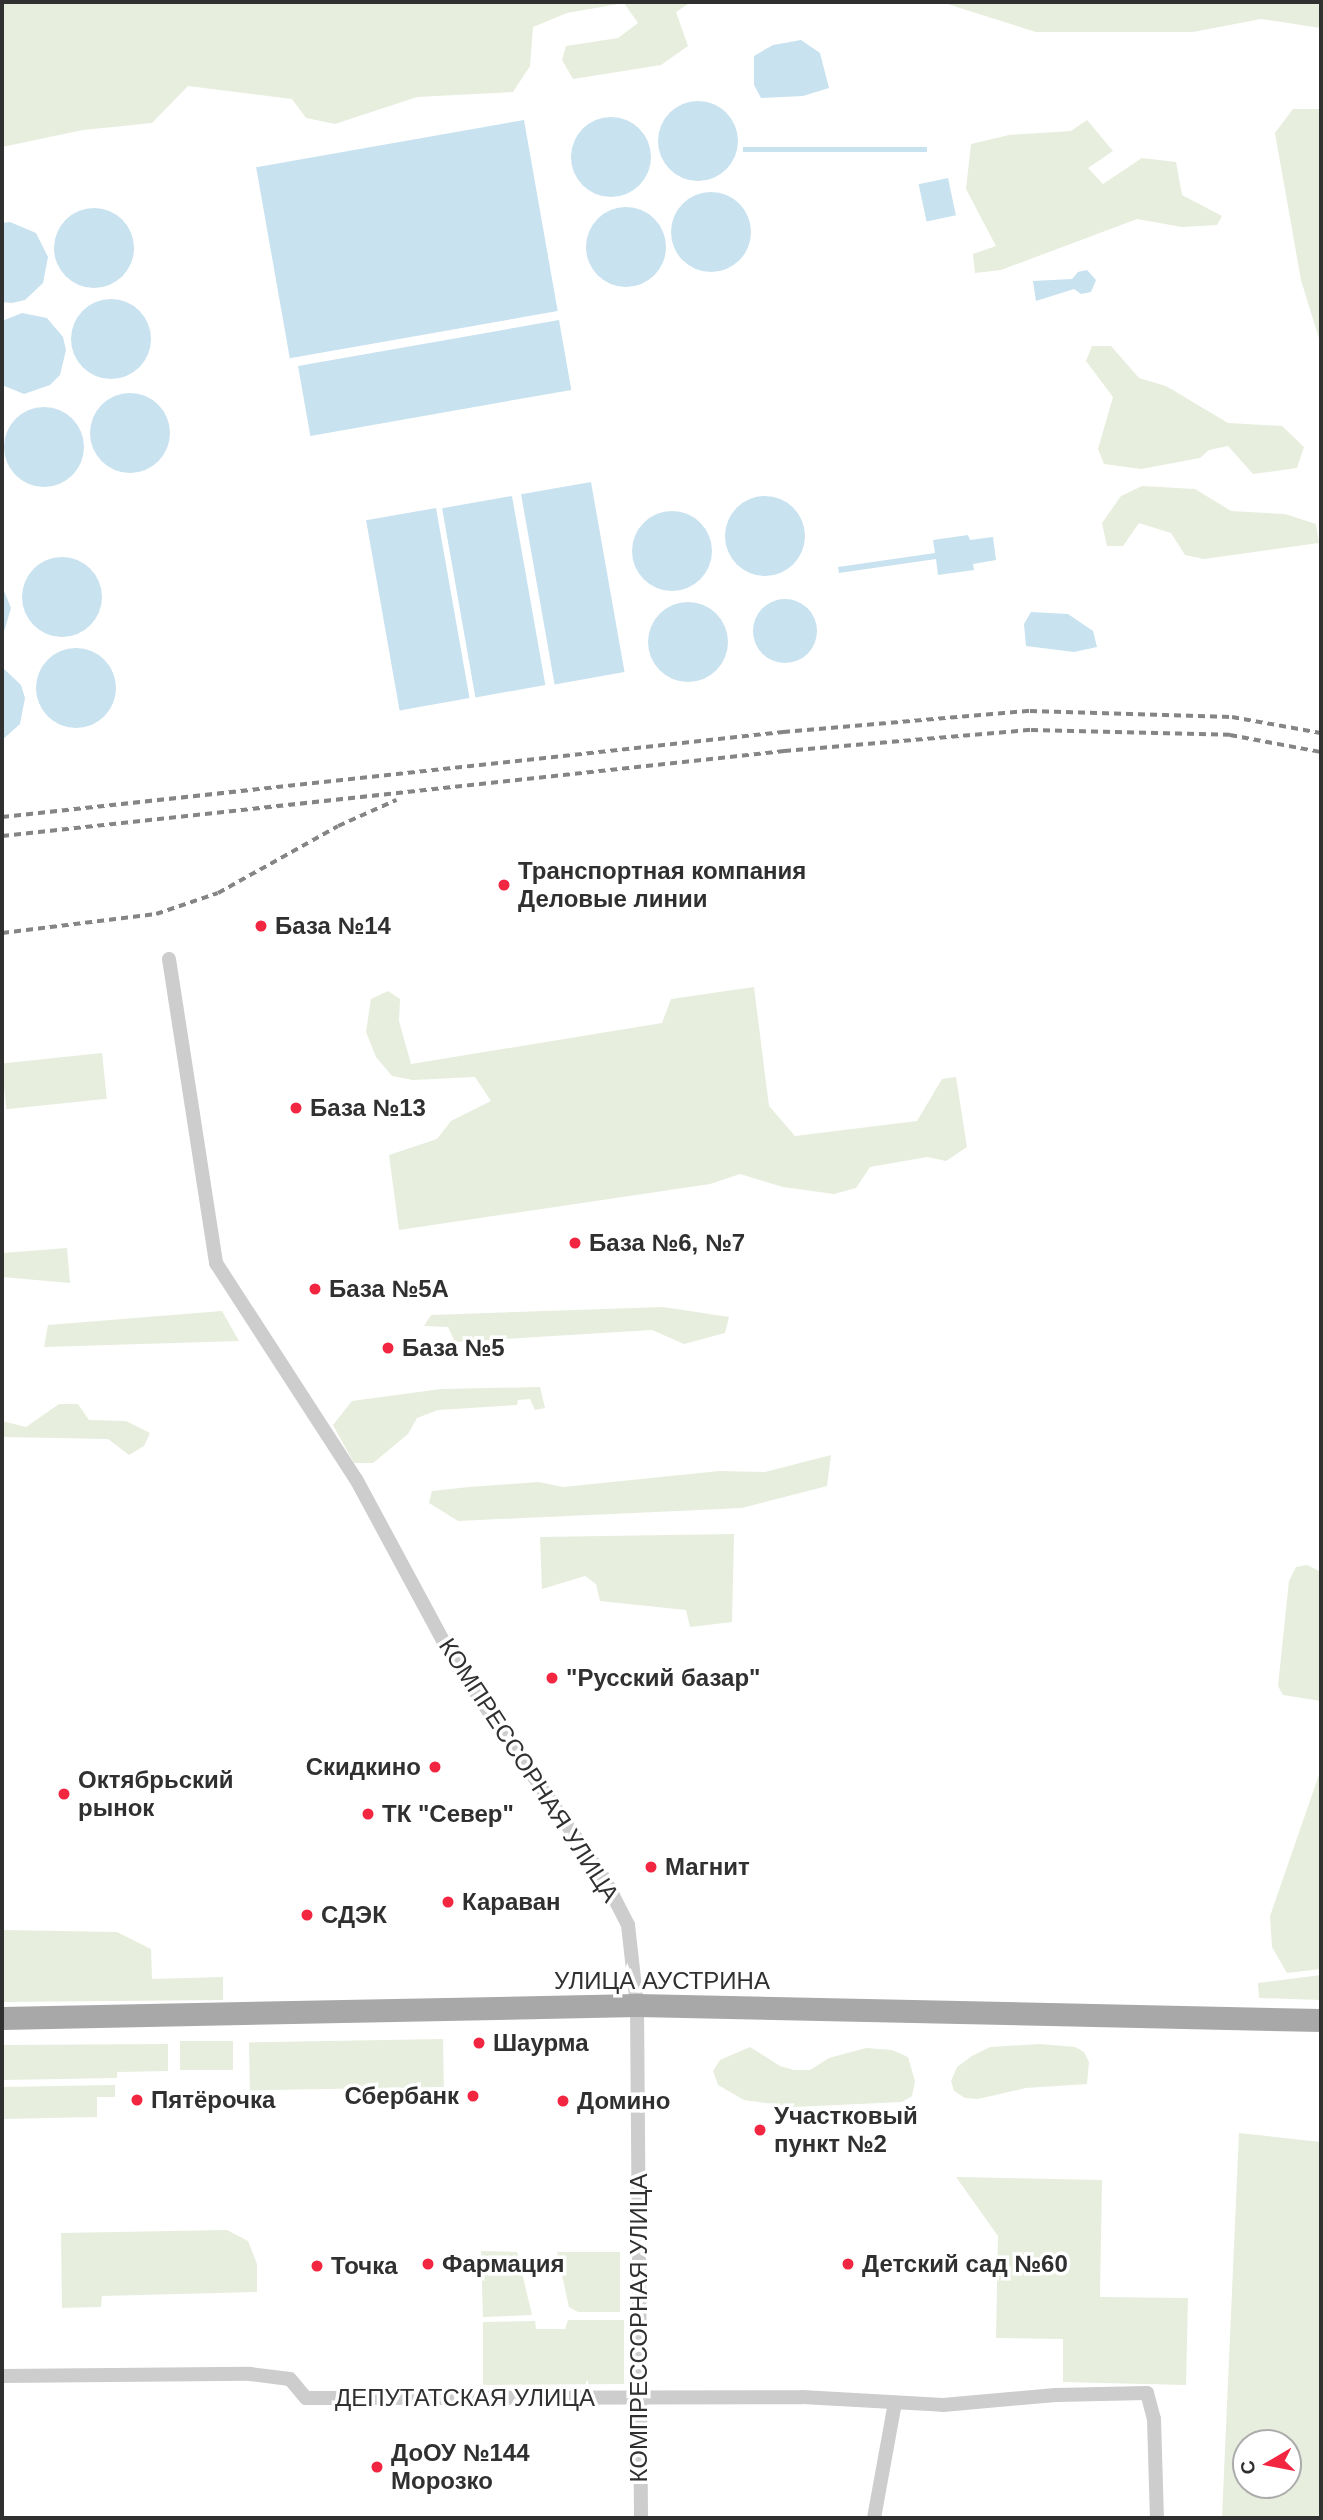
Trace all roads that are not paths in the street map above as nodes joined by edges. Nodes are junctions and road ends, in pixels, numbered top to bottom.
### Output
1 (169, 959) dead end
2 (637, 2005) junction
3 (2, 2018) edge
4 (1321, 2020) edge
5 (2, 2376) edge
6 (640, 2397) junction
7 (895, 2403) junction
8 (640, 2518) edge
9 (874, 2518) edge
10 (1157, 2518) edge

1 - 2 street, КОМПРЕССОРНАЯ УЛИЦА
2 - 3 main road, УЛИЦА АУСТРИНА
2 - 4 main road, УЛИЦА АУСТРИНА
2 - 6 street, КОМПРЕССОРНАЯ УЛИЦА
5 - 6 street, ДЕПУТАТСКАЯ УЛИЦА
6 - 7 street, ДЕПУТАТСКАЯ УЛИЦА
6 - 8 street, КОМПРЕССОРНАЯ УЛИЦА
7 - 9 street
7 - 10 street, ДЕПУТАТСКАЯ УЛИЦА

